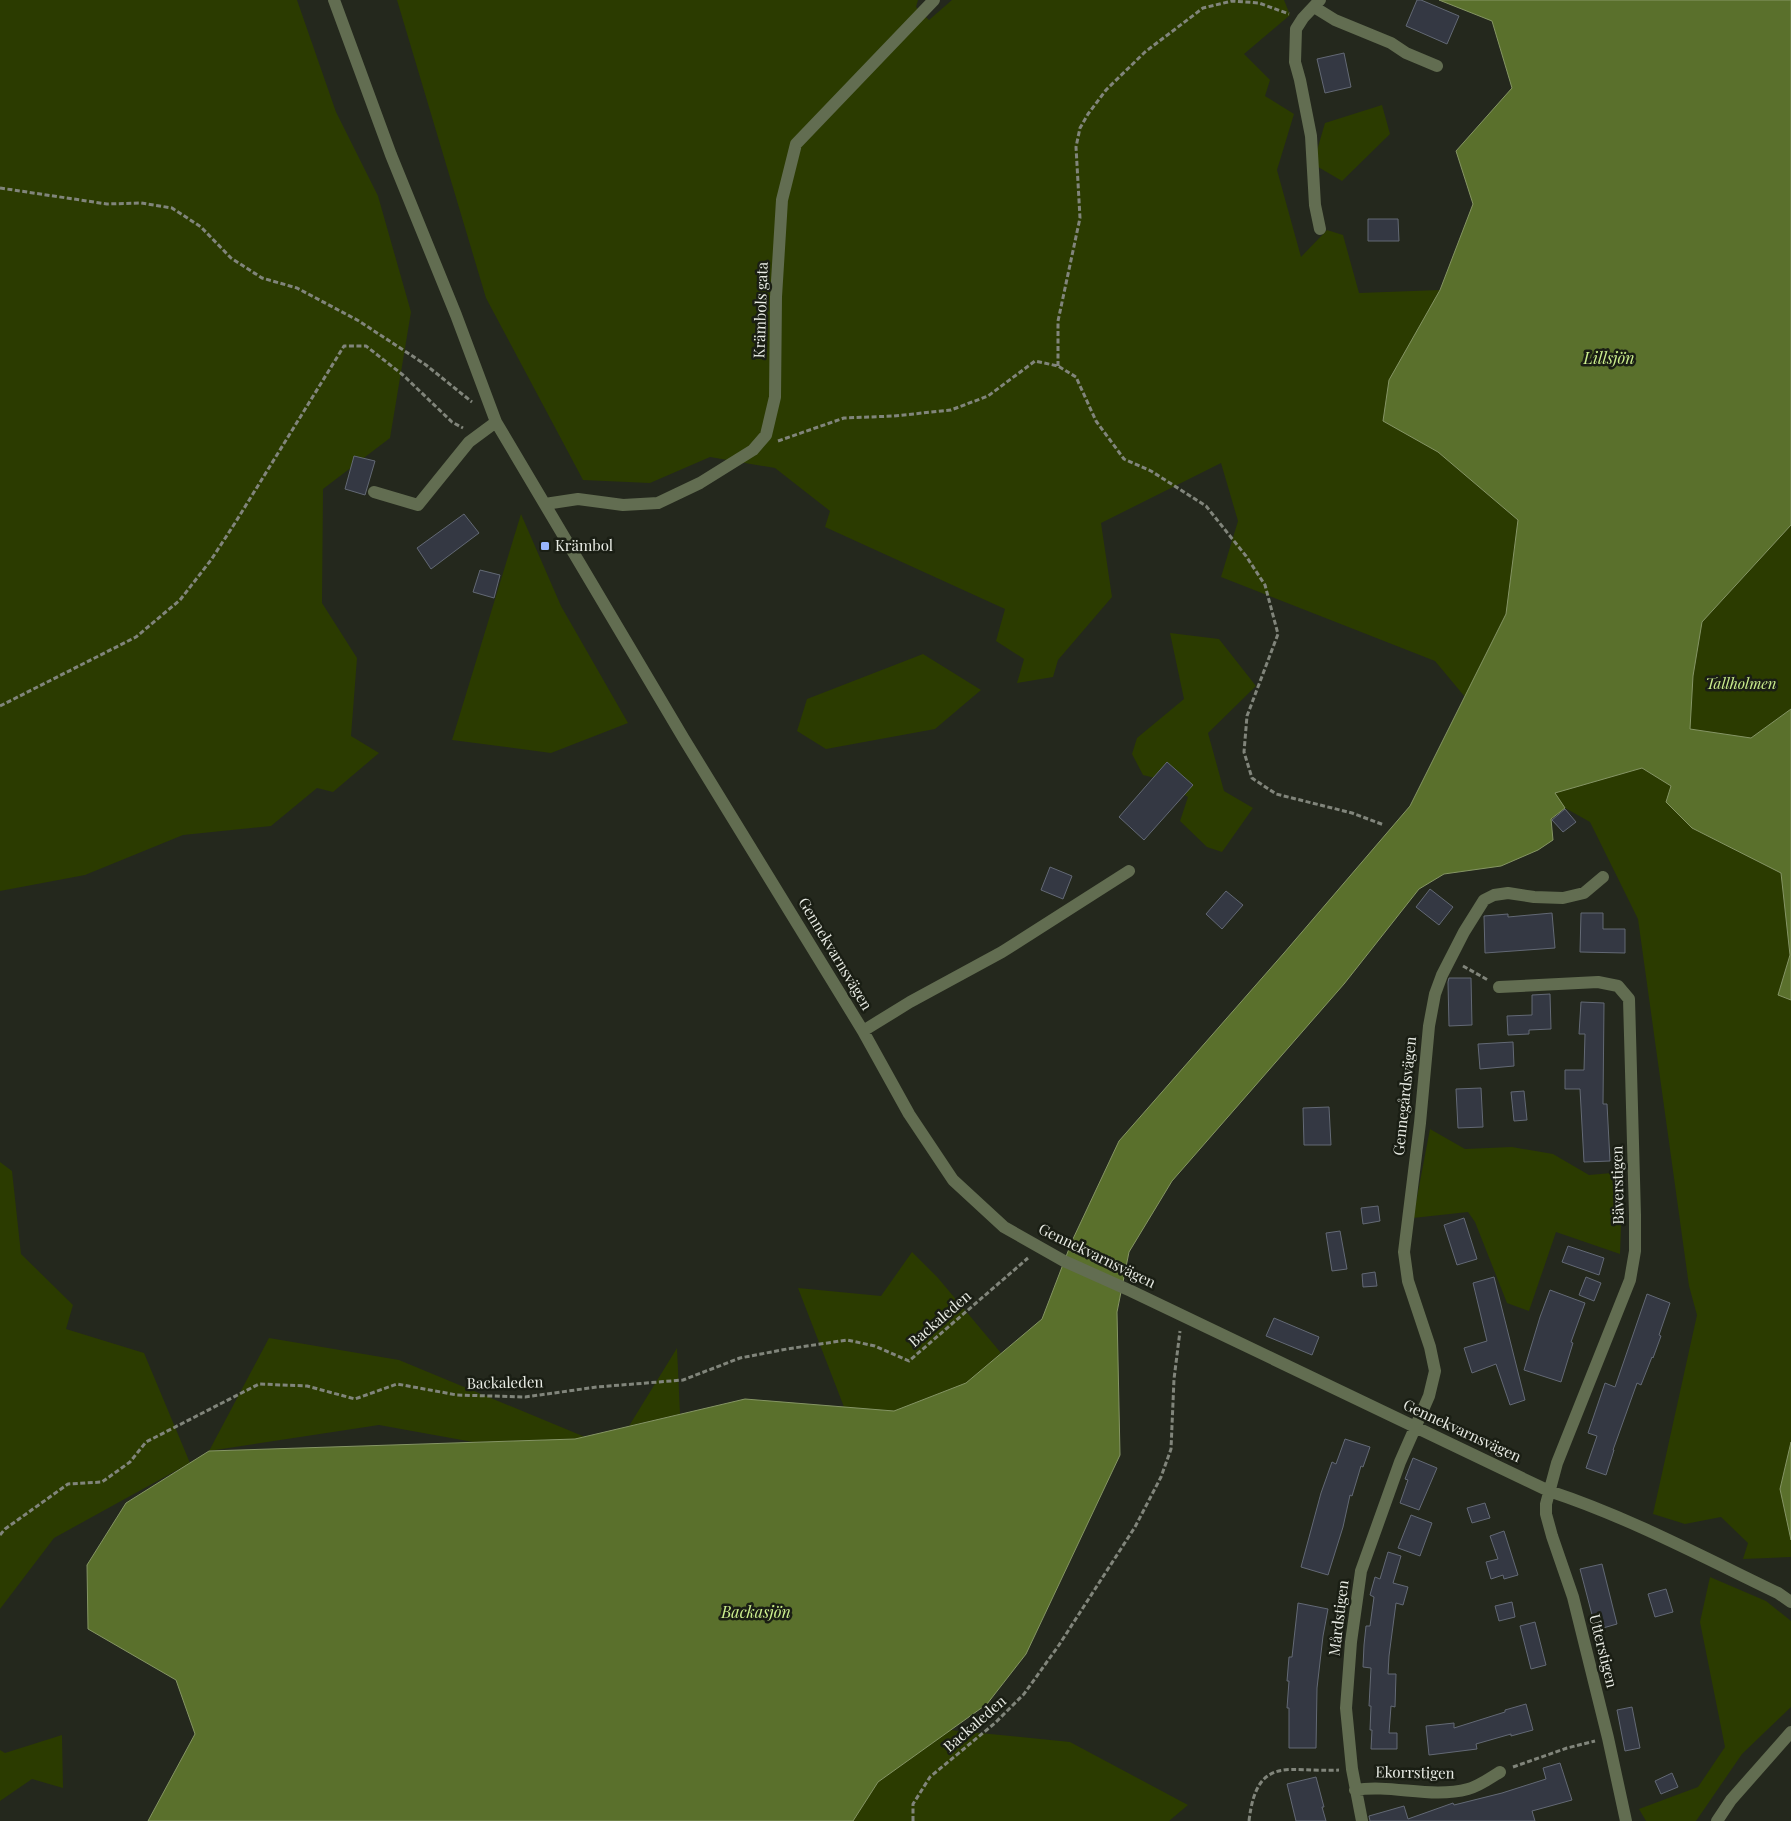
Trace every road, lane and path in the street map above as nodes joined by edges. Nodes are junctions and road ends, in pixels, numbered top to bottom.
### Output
1 (334, 0) edge
2 (934, 0) edge
3 (1317, 3) edge
4 (1303, 18) junction
5 (1437, 66) dead end
6 (0, 188) edge
7 (1320, 228) dead end
8 (1058, 366) junction
9 (473, 403) dead end
10 (496, 422) junction
11 (477, 436) junction
12 (758, 444) junction
13 (374, 492) dead end
14 (545, 504) junction
15 (0, 706) edge
16 (1384, 825) dead end
17 (1129, 871) dead end
18 (1603, 877) dead end
19 (1451, 959) junction
20 (1499, 987) joint
21 (863, 1030) junction
22 (1040, 1248) junction
23 (1181, 1315) junction
24 (1416, 1428) junction
25 (1549, 1491) junction
26 (0, 1534) edge
27 (1791, 1602) edge
28 (1791, 1732) edge
29 (1608, 1738) junction
30 (1352, 1769) junction
31 (1500, 1772) joint
32 (1355, 1790) junction
33 (913, 1821) edge
34 (1249, 1821) edge
35 (1362, 1821) edge
36 (1626, 1821) edge
37 (1717, 1821) edge

1 - 10 street, Gennekvarnsvägen
2 - 12 street, Krämbols gata
3 - 4 street
3 - 5 street
4 - 7 street
4 - 8 path
6 - 9 path
8 - 12 path
8 - 16 path
10 - 11 street
10 - 14 street, Gennekvarnsvägen
11 - 13 street
11 - 15 path
12 - 14 street, Krämbols gata
14 - 21 street, Gennekvarnsvägen
17 - 21 street
18 - 19 street, Gennegårdsvägen
19 - 20 path
19 - 24 street, Gennegårdsvägen
20 - 25 street, Bäverstigen
21 - 22 street, Gennekvarnsvägen
22 - 23 street, Gennekvarnsvägen
22 - 26 path, Backaleden
23 - 24 street, Gennekvarnsvägen
23 - 33 path, Backaleden
24 - 25 street, Gennekvarnsvägen
24 - 30 street, Mårdstigen
25 - 27 street, Gennekvarnsvägen
25 - 29 street, Utterstigen
28 - 37 street
29 - 31 path
29 - 36 street, Utterstigen
30 - 32 street, Mårdstigen
30 - 34 path
31 - 32 street, Ekorrstigen
32 - 35 street, Mårdstigen

